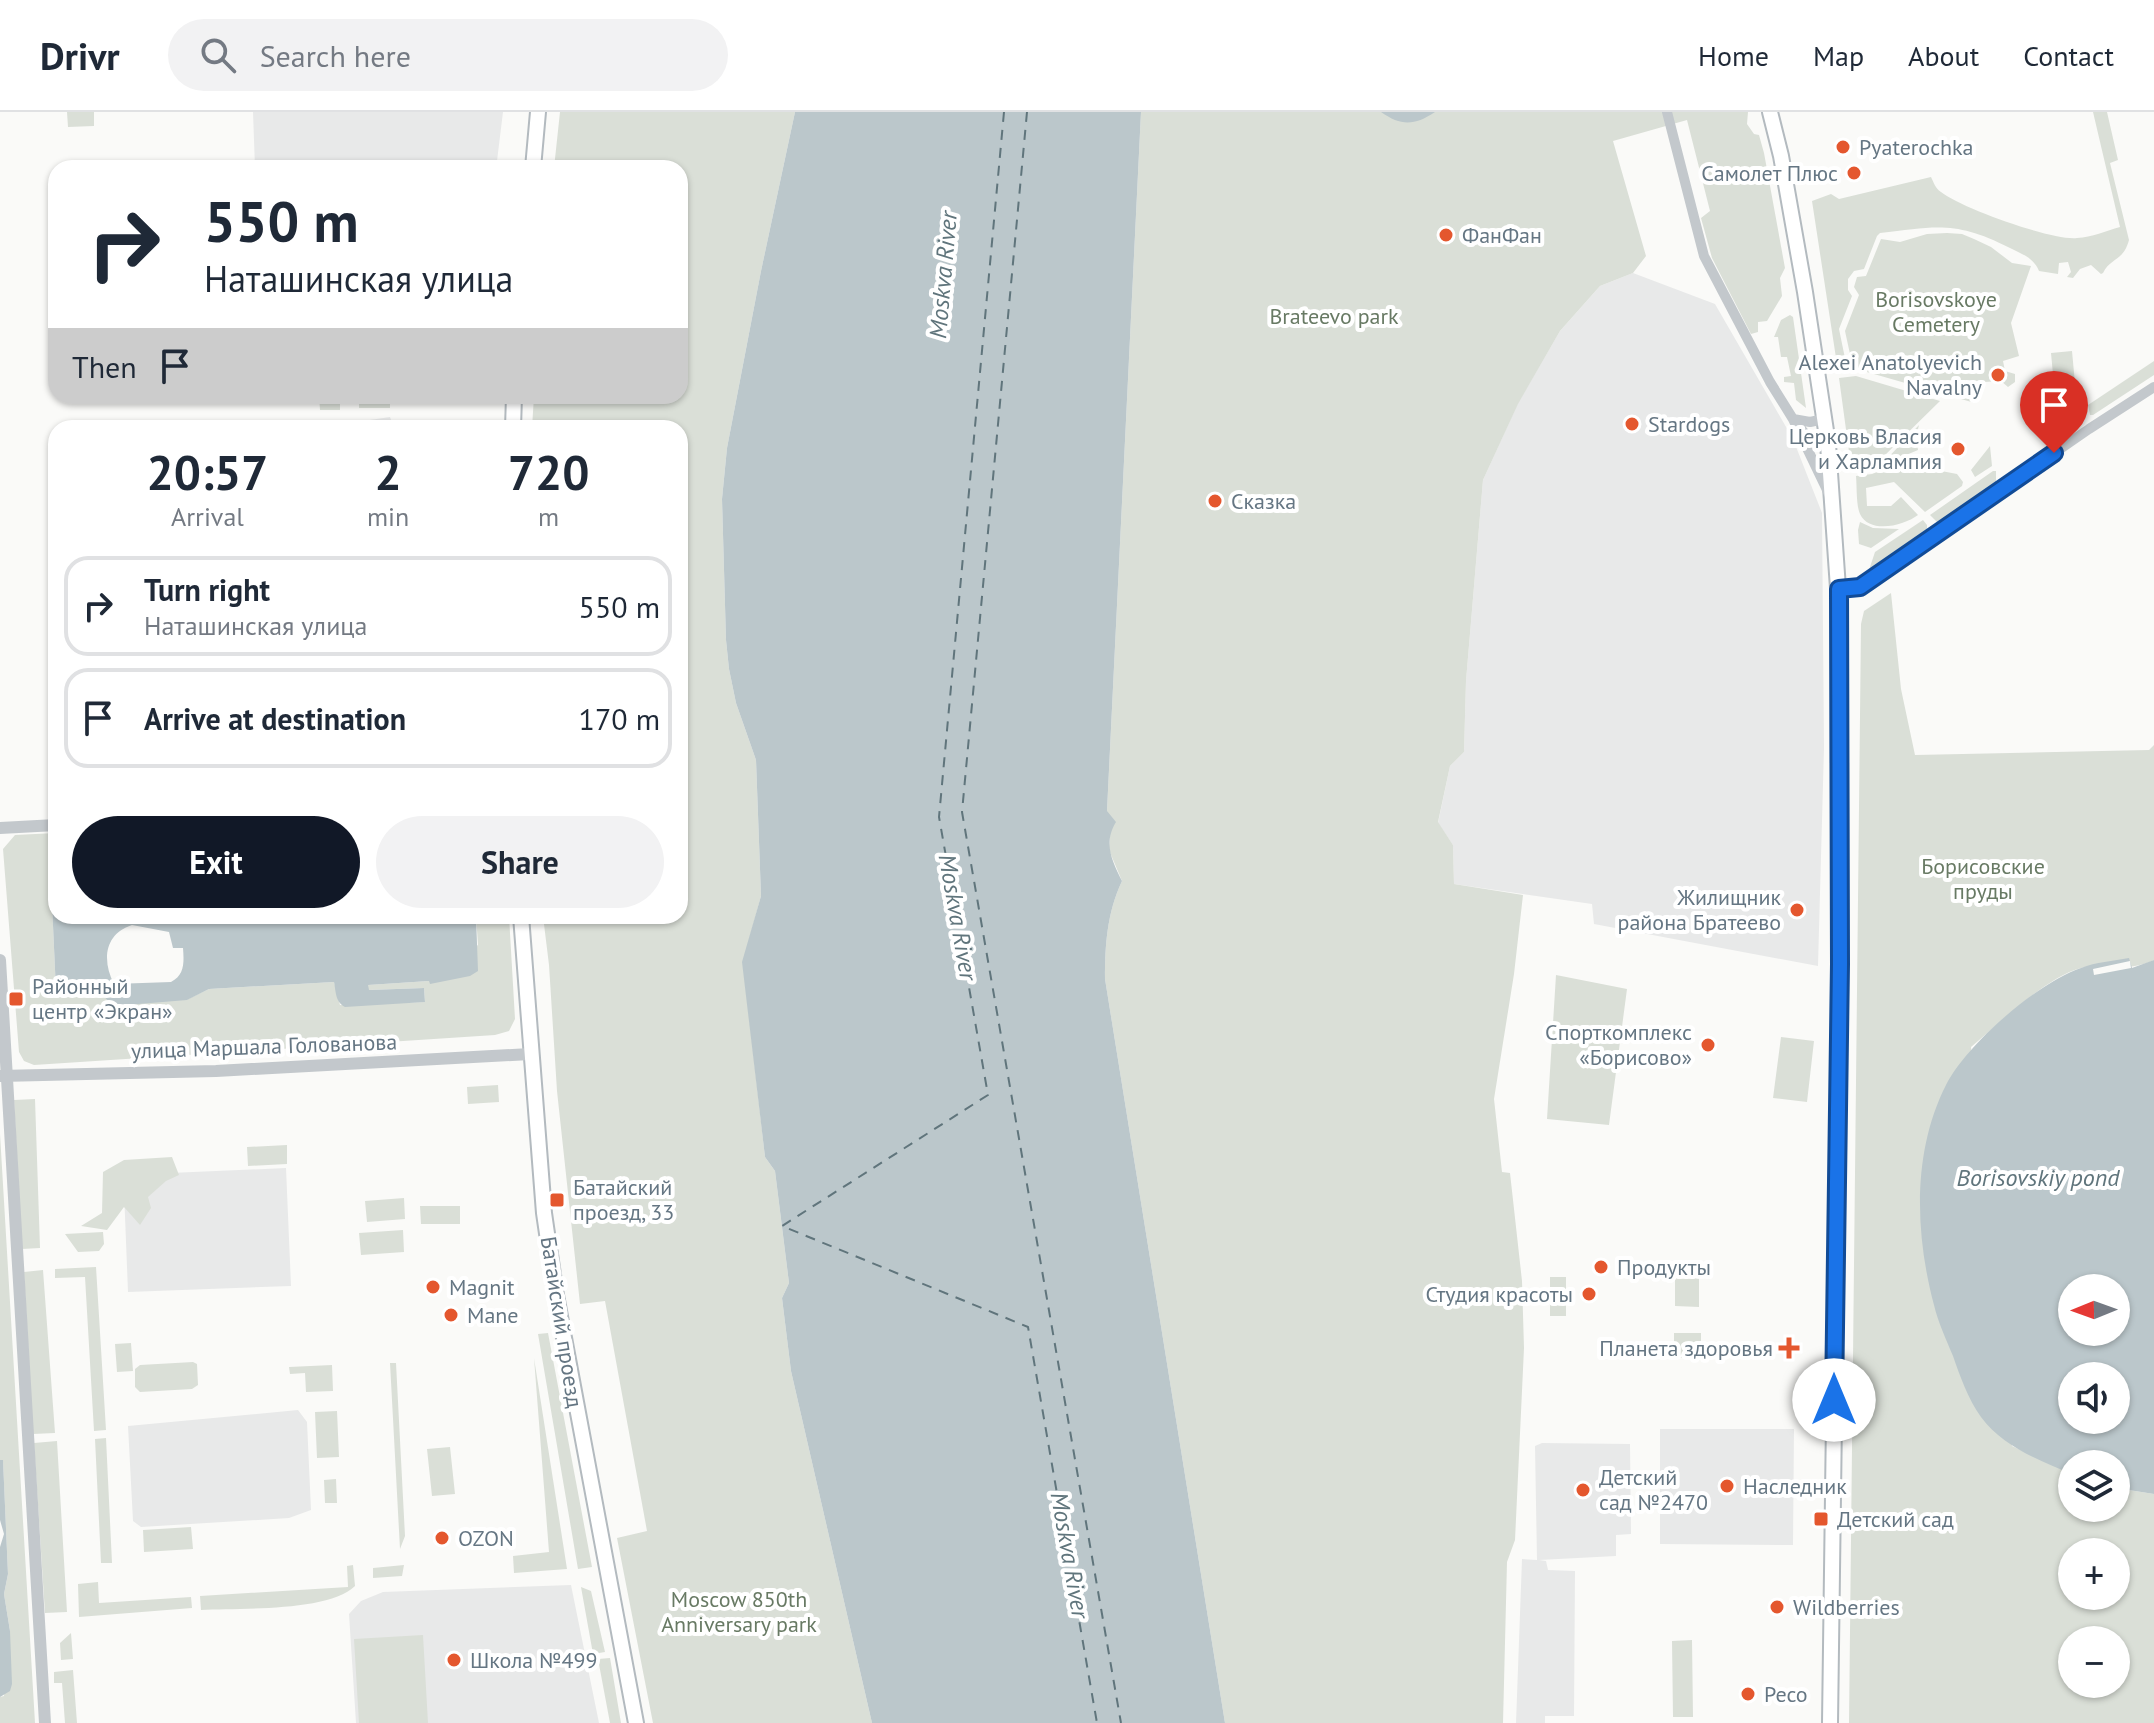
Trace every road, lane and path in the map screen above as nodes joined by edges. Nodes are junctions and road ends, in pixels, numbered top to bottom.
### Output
1 (538, 112) edge
2 (1667, 112) edge
3 (1770, 112) edge
4 (534, 160) edge
5 (2154, 387) edge
6 (1793, 419) junction
7 (1824, 419) junction
8 (1828, 444) junction
9 (1834, 504) junction
10 (1839, 589) junction
11 (48, 825) edge
12 (0, 828) edge
13 (522, 924) edge
14 (0, 960) edge
15 (530, 1054) junction
16 (3, 1075) edge
17 (45, 1723) edge
18 (636, 1723) edge
19 (1830, 1723) edge

1 - 4 main road
2 - 6 street
3 - 7 main road
5 - 10 street
6 - 7 street
6 - 8 street
6 - 9 street
7 - 8 main road
8 - 9 main road
9 - 10 main road
10 - 19 main road
11 - 12 street
13 - 15 main road, Батайский проезд
14 - 16 street
15 - 16 street, улица Маршала Голованова
15 - 18 main road, Батайский проезд
16 - 17 street

